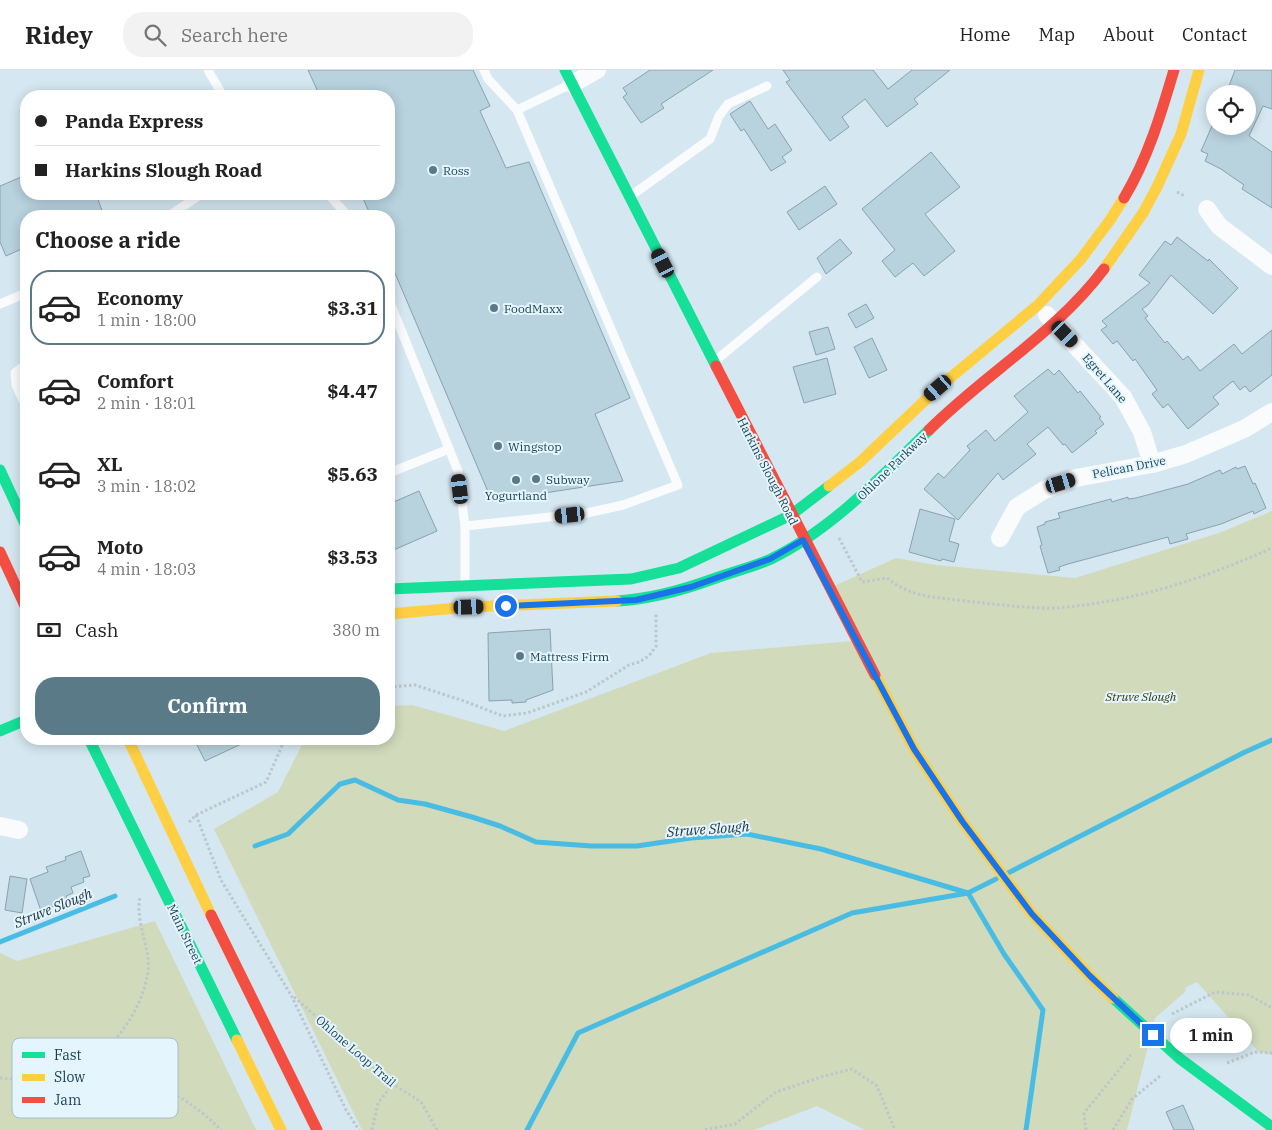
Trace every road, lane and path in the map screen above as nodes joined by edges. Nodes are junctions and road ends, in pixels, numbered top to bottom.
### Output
1 (208, 70) edge
2 (484, 70) edge
3 (597, 70) edge
4 (1174, 70) edge
5 (1199, 70) edge
6 (568, 77) edge
7 (767, 86) dead end
8 (220, 90) edge
9 (517, 110) junction
10 (629, 197) junction
11 (192, 200) edge
12 (333, 200) edge
13 (1208, 208) dead end
14 (178, 210) edge
15 (343, 210) edge
16 (1272, 266) edge
17 (817, 277) dead end
18 (20, 296) edge
19 (0, 304) edge
20 (1038, 305) junction
21 (395, 315) edge
22 (1054, 323) junction
23 (713, 362) junction
24 (20, 369) edge
25 (20, 394) edge
26 (1272, 412) edge
27 (449, 449) junction
28 (1152, 464) junction
29 (0, 470) edge
30 (395, 471) edge
31 (20, 513) edge
32 (791, 515) junction
33 (465, 526) junction
34 (837, 536) dead end
35 (1000, 538) dead end
36 (803, 540) junction
37 (1272, 548) edge
38 (0, 552) edge
39 (395, 590) edge
40 (20, 595) edge
41 (467, 596) junction
42 (656, 612) dead end
43 (395, 613) edge
44 (395, 687) edge
45 (20, 723) edge
46 (0, 731) edge
47 (92, 745) edge
48 (131, 745) edge
49 (282, 745) edge
50 (196, 815) junction
51 (0, 826) edge
52 (20, 830) dead end
53 (174, 839) junction
54 (140, 896) dead end
55 (291, 995) junction
56 (1272, 1008) edge
57 (1172, 1014) dead end
58 (115, 1038) edge
59 (1272, 1052) edge
60 (1130, 1056) dead end
61 (1227, 1063) dead end
62 (1160, 1076) dead end
63 (392, 1084) junction
64 (178, 1096) edge
65 (1272, 1127) edge
66 (222, 1130) edge
67 (281, 1130) edge
68 (317, 1130) edge
69 (359, 1130) edge
70 (372, 1130) edge
71 (437, 1130) edge
72 (705, 1130) edge
73 (895, 1130) edge
74 (1086, 1130) edge
75 (1113, 1130) edge

1 - 8 lane
2 - 9 lane
3 - 6 street
4 - 20 main road, Ohlone Parkway
5 - 22 main road, Ohlone Parkway
6 - 9 lane
6 - 10 main road, Harkins Slough Road
7 - 10 lane
9 - 33 lane
10 - 23 main road, Harkins Slough Road
11 - 14 lane
12 - 15 lane
13 - 16 street
17 - 23 lane
18 - 19 lane
20 - 22 street, Egret Lane
20 - 32 main road, Ohlone Parkway
21 - 27 lane
22 - 28 street, Egret Lane
22 - 36 main road, Ohlone Parkway
23 - 32 main road, Harkins Slough Road
24 - 25 lane
26 - 28 street, Pelican Drive
27 - 30 lane
27 - 33 lane
28 - 35 street, Pelican Drive
29 - 31 main road
32 - 36 main road, Harkins Slough Road
32 - 41 main road, Ohlone Parkway
33 - 41 lane
34 - 37 path
36 - 41 main road, Ohlone Parkway
36 - 65 main road, Harkins Slough Road
38 - 40 main road
39 - 41 main road, Ohlone Parkway
41 - 43 main road, Ohlone Parkway
42 - 44 path
45 - 46 main road
47 - 67 main road, Main Street
48 - 53 main road
49 - 50 path
50 - 53 path
50 - 55 path
51 - 52 street
53 - 68 main road
54 - 58 path
55 - 63 path, Ohlone Loop Trail
55 - 69 path
56 - 57 path
59 - 61 path
60 - 74 path
62 - 75 path
63 - 70 path
63 - 71 path, Ohlone Loop Trail
64 - 66 path
72 - 73 path

